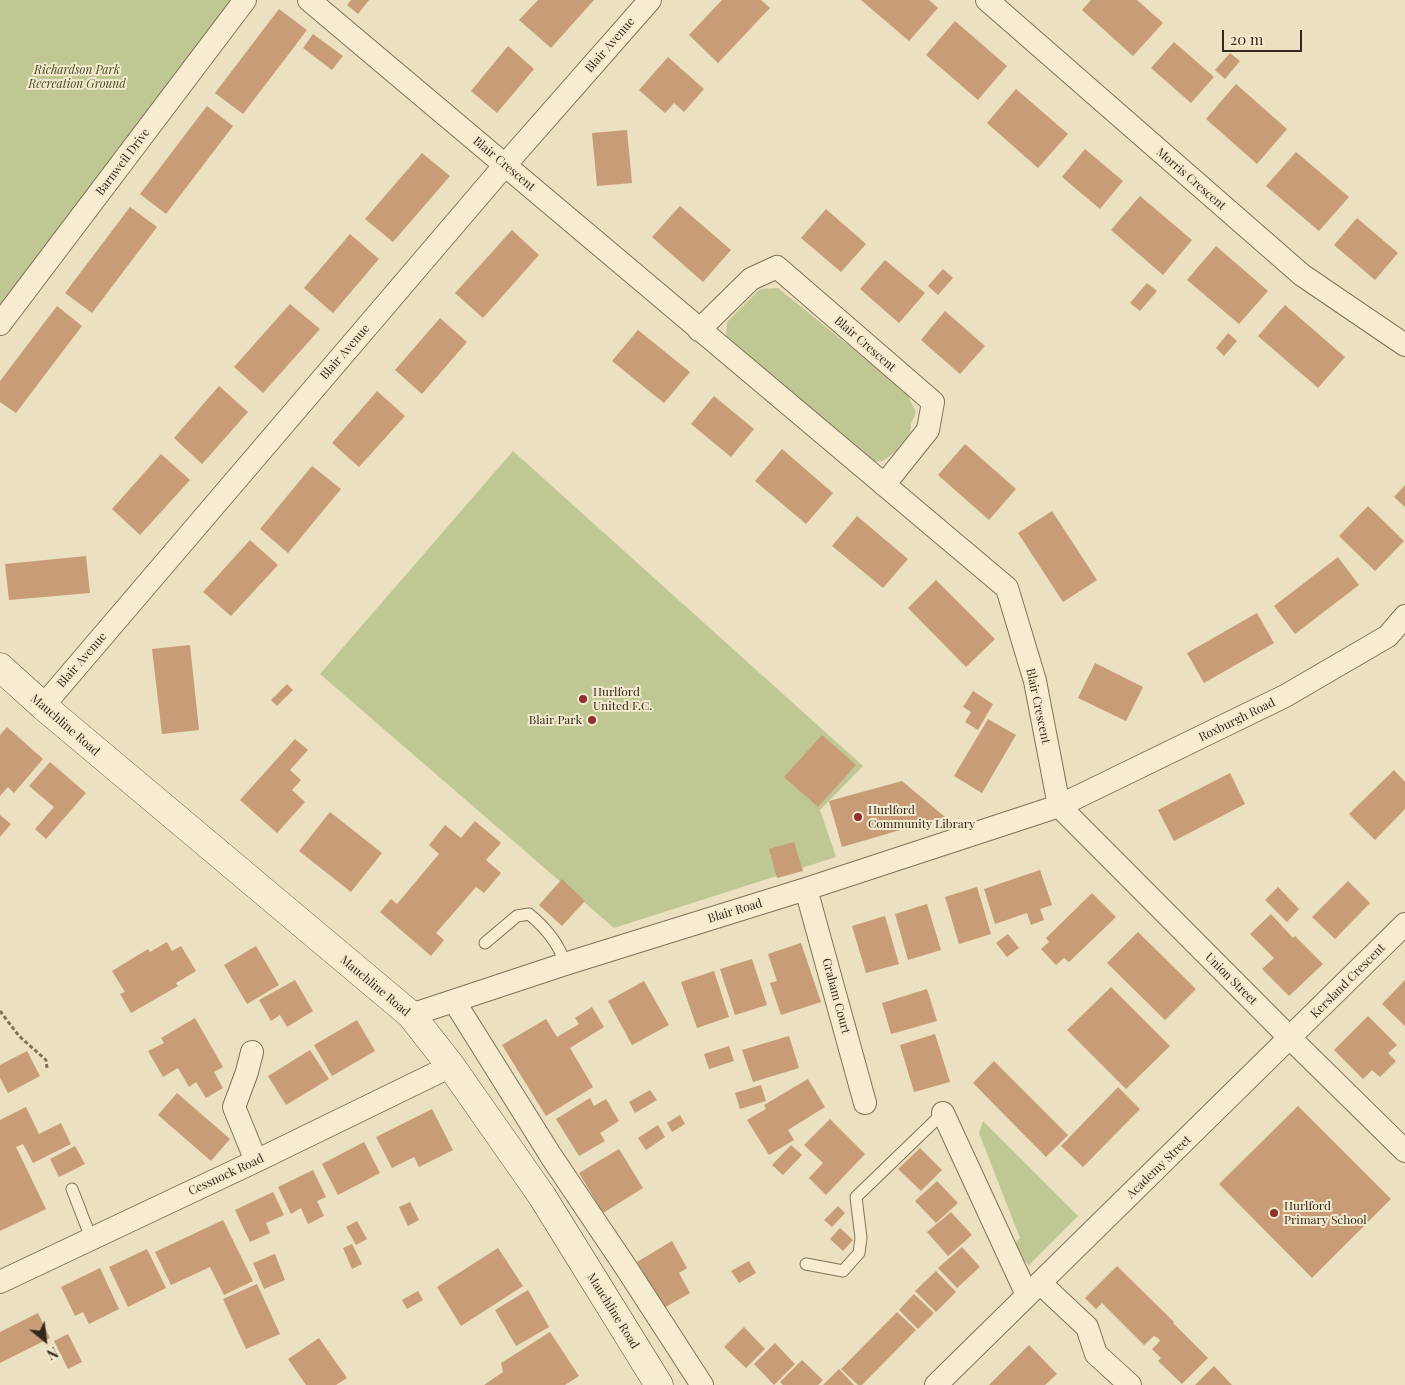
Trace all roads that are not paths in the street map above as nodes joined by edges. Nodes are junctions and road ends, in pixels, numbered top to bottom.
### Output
1 (246, 0) edge
2 (309, 0) edge
3 (650, 0) edge
4 (987, 0) edge
5 (505, 165) junction
6 (0, 324) edge
7 (699, 330) junction
8 (1405, 346) edge
9 (884, 485) junction
10 (1405, 616) edge
11 (0, 667) edge
12 (43, 706) junction
13 (1059, 806) junction
14 (806, 889) junction
15 (1405, 924) edge
16 (486, 943) dead end
17 (566, 964) junction
18 (454, 1001) junction
19 (411, 1015) junction
20 (1290, 1038) junction
21 (252, 1052) dead end
22 (451, 1066) junction
23 (866, 1103) dead end
24 (943, 1113) joint
25 (1405, 1151) edge
26 (256, 1161) junction
27 (72, 1189) dead end
28 (91, 1238) junction
29 (806, 1264) dead end
30 (0, 1282) edge
31 (1034, 1289) junction
32 (660, 1385) edge
33 (702, 1385) edge
34 (936, 1385) edge
35 (1130, 1385) edge

1 - 6 street, Barnweil Drive
2 - 5 street, Blair Crescent
3 - 5 street, Blair Avenue
4 - 8 street, Morris Crescent
5 - 7 street, Blair Crescent
5 - 12 street, Blair Avenue
7 - 9 street, Blair Crescent
7 - 9 street, Blair Crescent
9 - 13 street, Blair Crescent
10 - 13 street, Roxburgh Road
11 - 12 main road, Mauchline Road
12 - 19 main road, Mauchline Road
13 - 14 street, Blair Road
13 - 20 street, Union Street
14 - 17 street, Blair Road
14 - 23 street, Graham Court
15 - 20 street, Kersland Crescent
16 - 17 lane
17 - 18 street, Blair Road
18 - 19 street, Blair Road
18 - 33 street
19 - 22 main road, Mauchline Road
20 - 25 street, Union Street
20 - 31 street, Academy Street
21 - 26 street
22 - 26 street, Cessnock Road
22 - 32 main road, Mauchline Road
24 - 29 lane
24 - 31 street
26 - 28 street, Cessnock Road
27 - 28 lane
28 - 30 street, Cessnock Road
31 - 34 street, Academy Street
31 - 35 street

